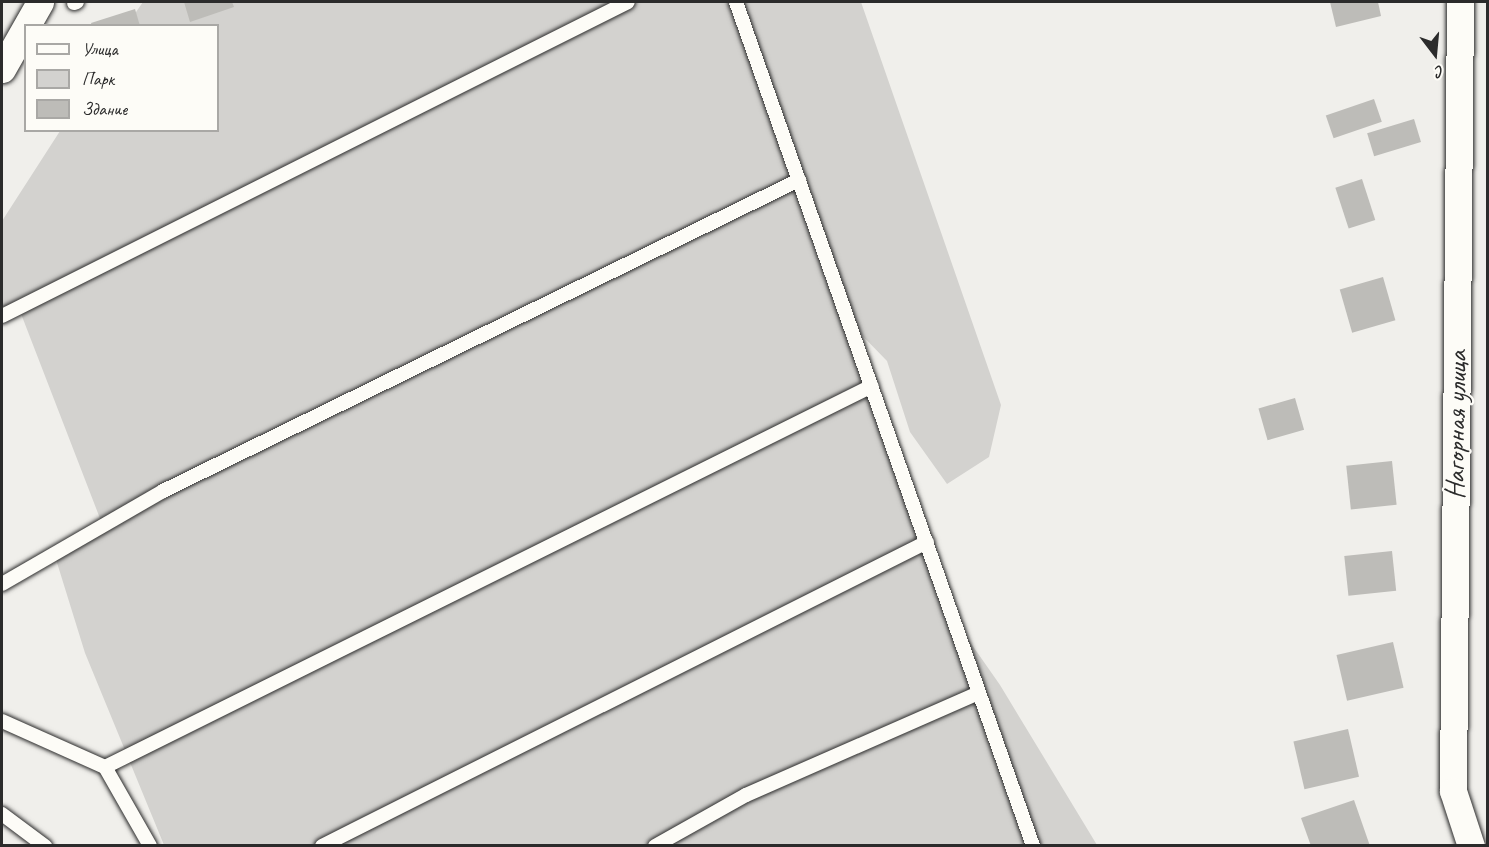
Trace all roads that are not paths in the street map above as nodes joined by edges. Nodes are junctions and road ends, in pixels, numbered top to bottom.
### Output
1 (40, 2) edge
2 (628, 2) edge
3 (736, 2) edge
4 (1460, 2) edge
5 (8, 39) edge
6 (2, 69) edge
7 (799, 180) junction
8 (2, 316) edge
9 (872, 386) junction
10 (927, 542) junction
11 (2, 584) edge
12 (978, 693) junction
13 (2, 721) edge
14 (105, 767) junction
15 (2, 814) edge
16 (45, 846) edge
17 (150, 846) edge
18 (322, 846) edge
19 (655, 846) edge
20 (1033, 846) edge
21 (1471, 846) edge

1 - 5 street
2 - 8 lane
3 - 7 lane
4 - 21 street, Нагорная улица
5 - 6 street
7 - 9 lane
7 - 11 lane
9 - 10 lane
9 - 14 lane
10 - 12 lane
10 - 18 lane
12 - 19 lane
12 - 20 lane
13 - 14 lane
14 - 17 lane
15 - 16 lane

